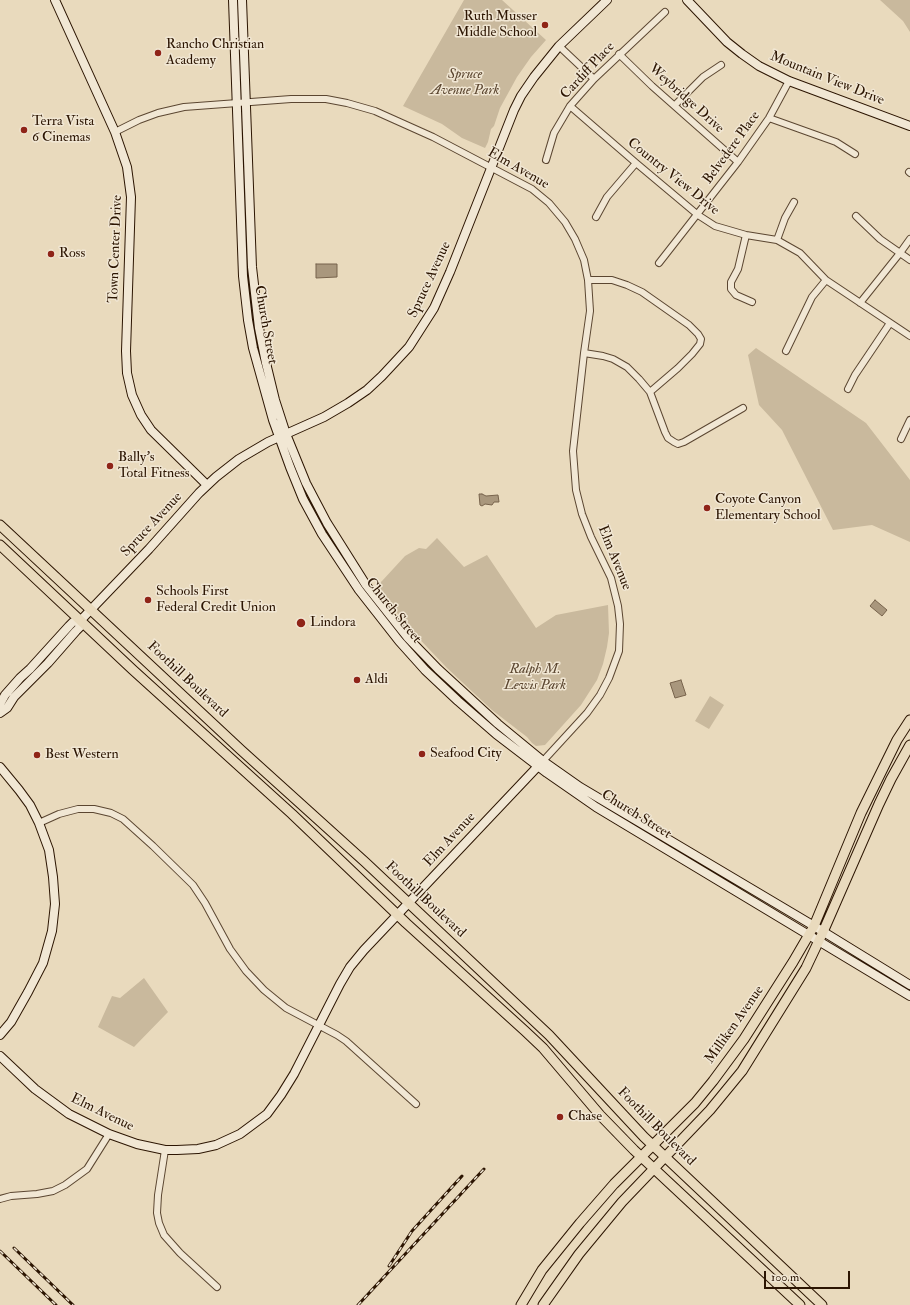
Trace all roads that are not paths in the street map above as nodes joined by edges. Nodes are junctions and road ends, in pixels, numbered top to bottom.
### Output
1 (55, 0) edge
2 (233, 0) edge
3 (242, 0) edge
4 (607, 0) edge
5 (687, 0) edge
6 (665, 12) dead end
7 (559, 46) junction
8 (619, 54) junction
9 (721, 65) dead end
10 (594, 79) junction
11 (789, 81) junction
12 (237, 103) junction
13 (246, 103) junction
14 (675, 105) junction
15 (570, 106) junction
16 (769, 118) junction
17 (910, 126) edge
18 (115, 132) junction
19 (855, 154) dead end
20 (546, 160) dead end
21 (738, 162) junction
22 (636, 163) junction
23 (490, 167) junction
24 (794, 202) dead end
25 (698, 215) junction
26 (856, 216) dead end
27 (596, 217) dead end
28 (746, 235) junction
29 (910, 239) edge
30 (777, 240) junction
31 (900, 253) junction
32 (910, 260) edge
33 (659, 264) dead end
34 (588, 280) junction
35 (826, 280) junction
36 (752, 302) dead end
37 (860, 303) junction
38 (890, 323) junction
39 (910, 336) edge
40 (786, 351) dead end
41 (584, 353) junction
42 (848, 389) dead end
43 (650, 392) junction
44 (743, 408) dead end
45 (910, 420) edge
46 (282, 436) junction
47 (901, 439) dead end
48 (207, 485) junction
49 (0, 525) edge
50 (0, 545) edge
51 (366, 585) junction
52 (359, 590) junction
53 (91, 609) junction
54 (80, 621) junction
55 (2, 697) edge
56 (4, 706) edge
57 (0, 713) edge
58 (0, 719) edge
59 (910, 720) edge
60 (910, 746) edge
61 (0, 760) edge
62 (540, 764) junction
63 (2, 769) edge
64 (39, 823) junction
65 (408, 903) junction
66 (397, 915) junction
67 (814, 926) junction
68 (823, 932) junction
69 (808, 935) junction
70 (819, 941) junction
71 (910, 985) edge
72 (910, 996) edge
73 (318, 1026) junction
74 (0, 1035) edge
75 (0, 1056) edge
76 (416, 1104) dead end
77 (108, 1134) junction
78 (653, 1146) junction
79 (165, 1150) junction
80 (641, 1156) junction
81 (665, 1157) junction
82 (654, 1169) junction
83 (0, 1198) edge
84 (217, 1287) dead end
85 (521, 1305) edge
86 (543, 1305) edge
87 (800, 1305) edge
88 (822, 1305) edge

1 - 18 street, Town Center Drive
2 - 12 street, Church Street
3 - 13 street, Church Street
4 - 7 street, Spruce Avenue
5 - 11 street, Mountain View Drive
6 - 8 street, Cardiff Place
7 - 10 street
7 - 23 street, Spruce Avenue
8 - 10 street, Cardiff Place
8 - 14 street, Weybridge Drive
9 - 14 street
10 - 15 street, Cardiff Place
11 - 16 street, Belvedere Place
11 - 17 street, Mountain View Drive
12 - 13 street, Elm Avenue
12 - 18 street, Elm Avenue
12 - 46 street, Church Street
13 - 23 street, Elm Avenue
13 - 46 street, Church Street
14 - 21 street, Weybridge Drive
15 - 20 street, Cardiff Place
15 - 22 street, Country View Drive
16 - 19 street
16 - 21 street, Belvedere Place
18 - 48 street, Town Center Drive
21 - 25 street, Belvedere Place
22 - 25 street, Country View Drive
22 - 27 street
23 - 34 street, Elm Avenue
23 - 46 street, Spruce Avenue
24 - 30 street
25 - 28 street, Country View Drive
25 - 33 street, Belvedere Place
26 - 31 street
28 - 30 street, Country View Drive
28 - 36 street
29 - 31 street
30 - 35 street, Country View Drive
31 - 32 street
31 - 37 street
34 - 41 street, Elm Avenue
34 - 43 street
35 - 37 street, Country View Drive
35 - 40 street
37 - 38 street, Country View Drive
38 - 39 street, Country View Drive
38 - 42 street
41 - 43 street
41 - 62 street, Elm Avenue
43 - 44 street
45 - 47 street
46 - 48 street, Spruce Avenue
46 - 51 street, Church Street
46 - 52 street, Church Street
48 - 53 street, Spruce Avenue
49 - 53 main road, Foothill Boulevard
50 - 54 main road, Foothill Boulevard
51 - 52 street
51 - 62 street, Church Street
52 - 62 street, Church Street
53 - 54 street, Spruce Avenue
53 - 65 main road, Foothill Boulevard
54 - 55 street, Spruce Avenue
54 - 56 street, Spruce Avenue
54 - 66 main road, Foothill Boulevard
55 - 56 street, Spruce Avenue
56 - 57 street, Spruce Avenue
56 - 58 street
59 - 67 main road, Milliken Avenue
60 - 68 main road, Milliken Avenue
61 - 63 street
62 - 65 street, Elm Avenue
62 - 67 street, Church Street
62 - 69 street, Church Street
63 - 64 street
64 - 73 street
64 - 74 street
65 - 66 street, Elm Avenue
65 - 78 main road, Foothill Boulevard
66 - 73 street, Elm Avenue
66 - 80 main road, Foothill Boulevard
67 - 68 street, Church Street
67 - 69 main road, Milliken Avenue
68 - 70 main road, Milliken Avenue
68 - 71 street, Church Street
69 - 70 street, Church Street
69 - 78 main road, Milliken Avenue
70 - 72 street, Church Street
70 - 81 main road, Milliken Avenue
73 - 76 street
73 - 79 street, Elm Avenue
75 - 77 street, Elm Avenue
77 - 79 street, Elm Avenue
77 - 83 street
78 - 80 main road, Milliken Avenue
78 - 81 main road, Foothill Boulevard
79 - 84 street
80 - 82 main road, Foothill Boulevard
80 - 85 main road, Milliken Avenue
81 - 82 main road, Milliken Avenue
81 - 88 main road, Foothill Boulevard
82 - 86 main road, Milliken Avenue
82 - 87 main road, Foothill Boulevard

